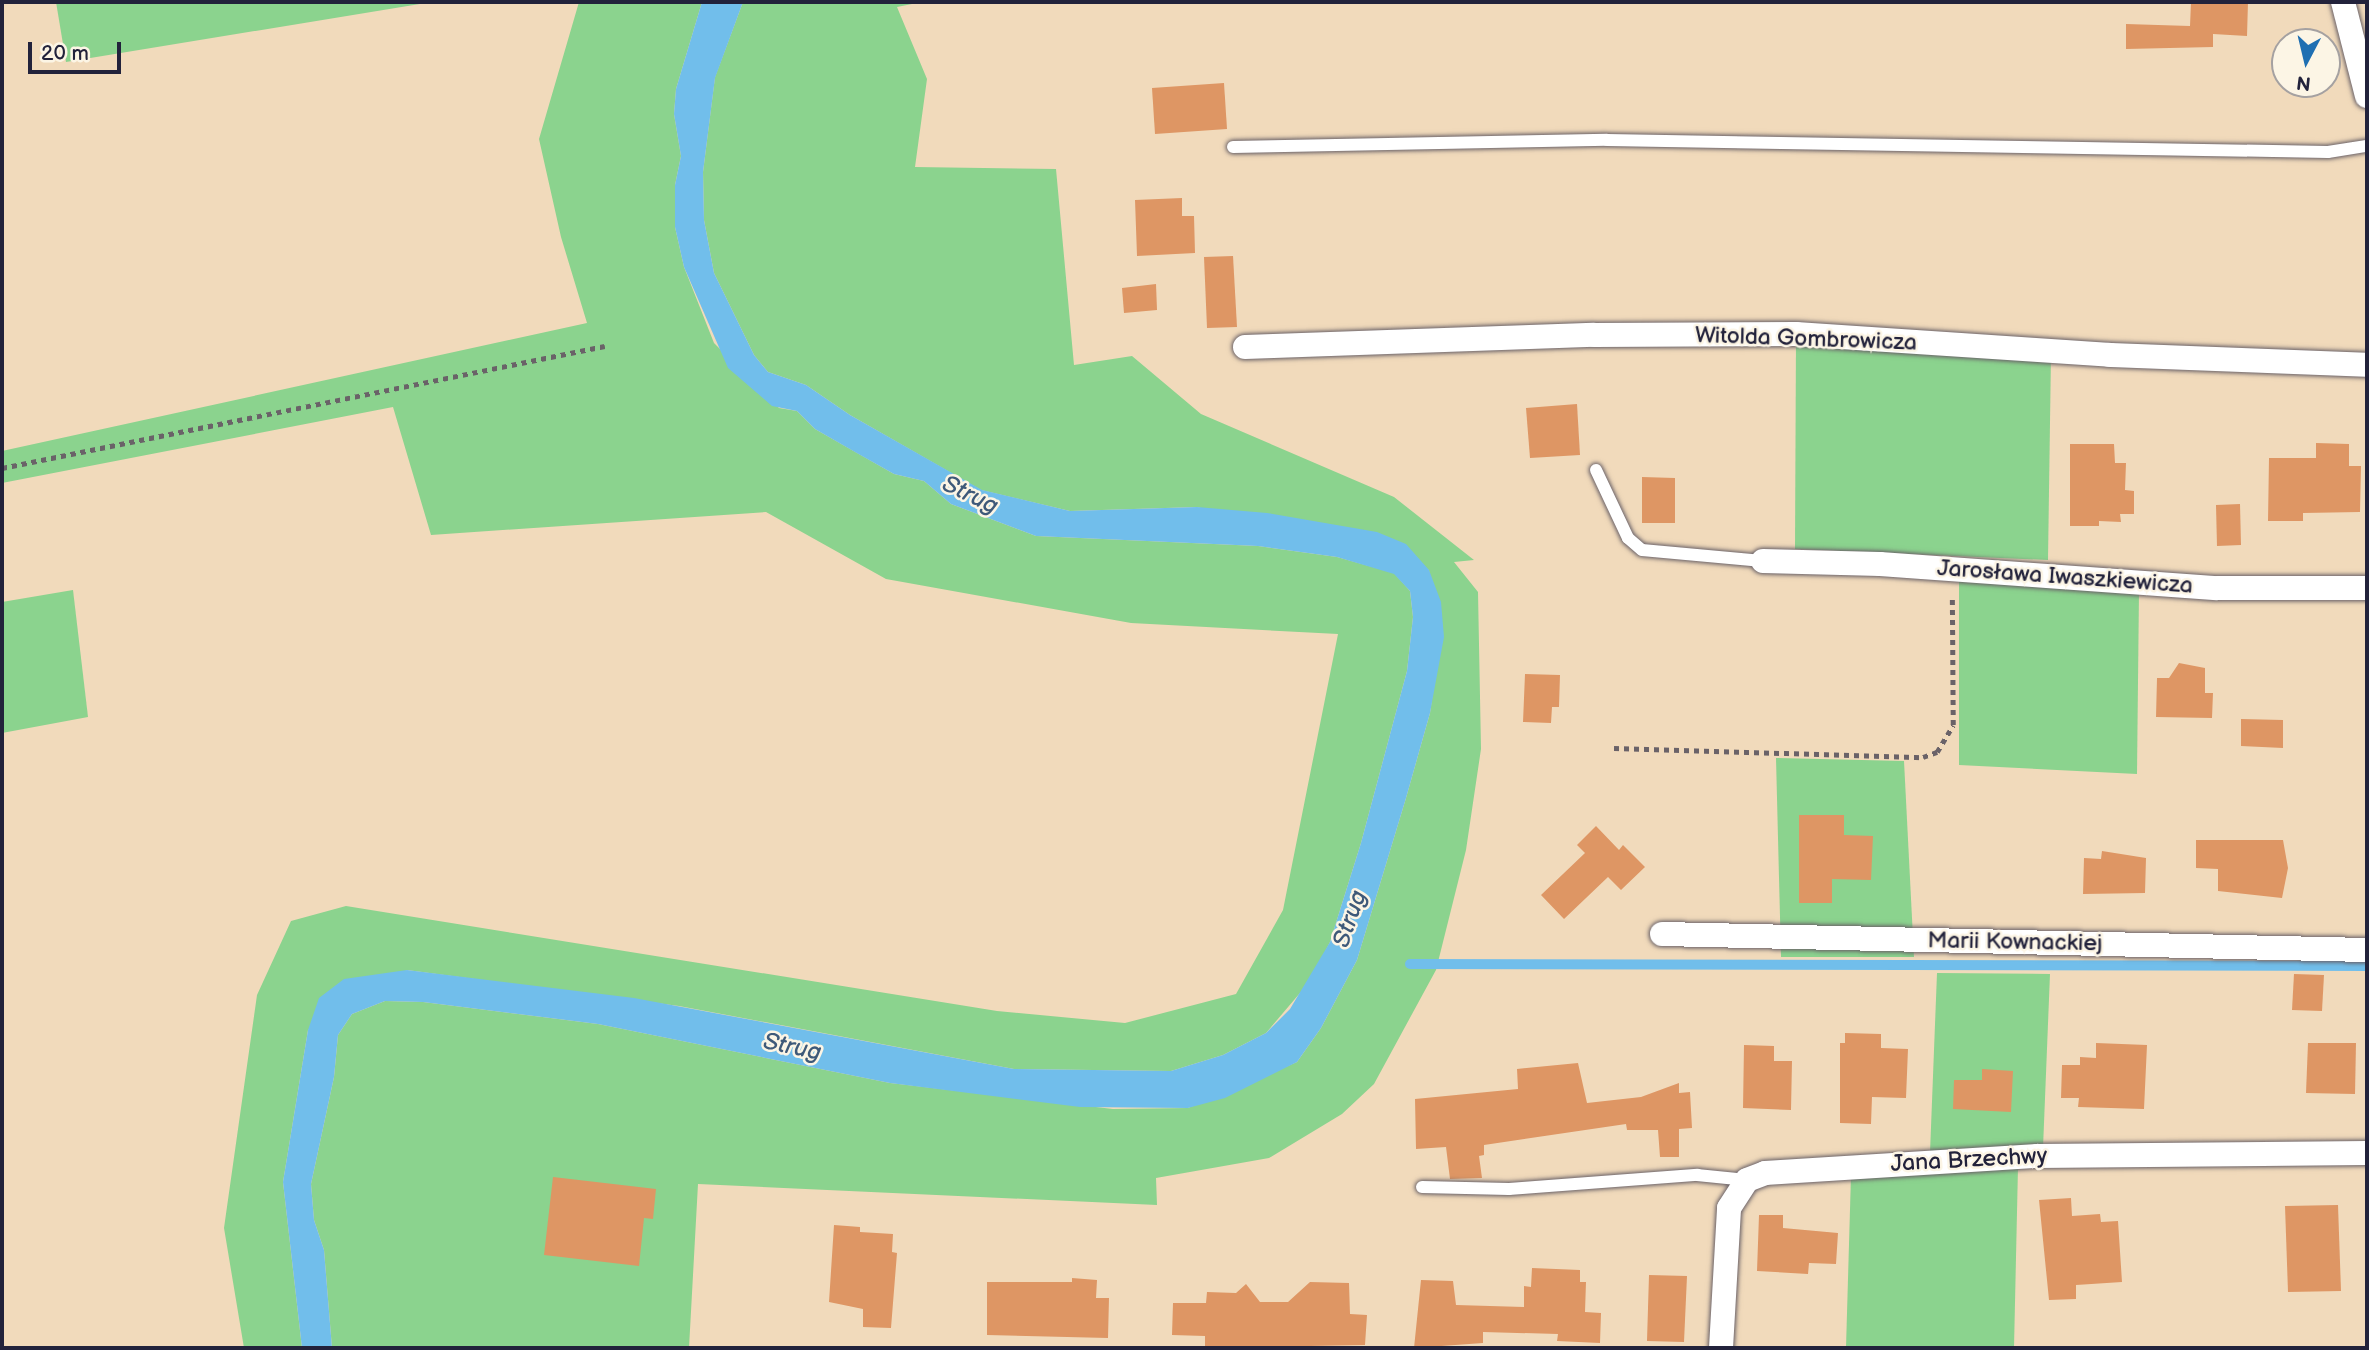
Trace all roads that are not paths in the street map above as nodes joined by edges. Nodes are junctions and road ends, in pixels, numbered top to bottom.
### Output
1 (2343, 2) edge
2 (2366, 92) edge
3 (2367, 146) edge
4 (1233, 147) dead end
5 (1245, 346) dead end
6 (2367, 365) edge
7 (1596, 470) dead end
8 (1763, 561) joint
9 (2367, 588) edge
10 (1662, 934) dead end
11 (2367, 950) edge
12 (2367, 1153) edge
13 (1747, 1180) junction
14 (1422, 1187) dead end
15 (1721, 1348) edge

1 - 2 street
3 - 4 lane
5 - 6 street, Witolda Gombrowicza
7 - 8 lane
8 - 9 street, Jarosława Iwaszkiewicza
10 - 11 street, Marii Kownackiej
12 - 13 street, Jana Brzechwy
13 - 14 lane
13 - 15 street

